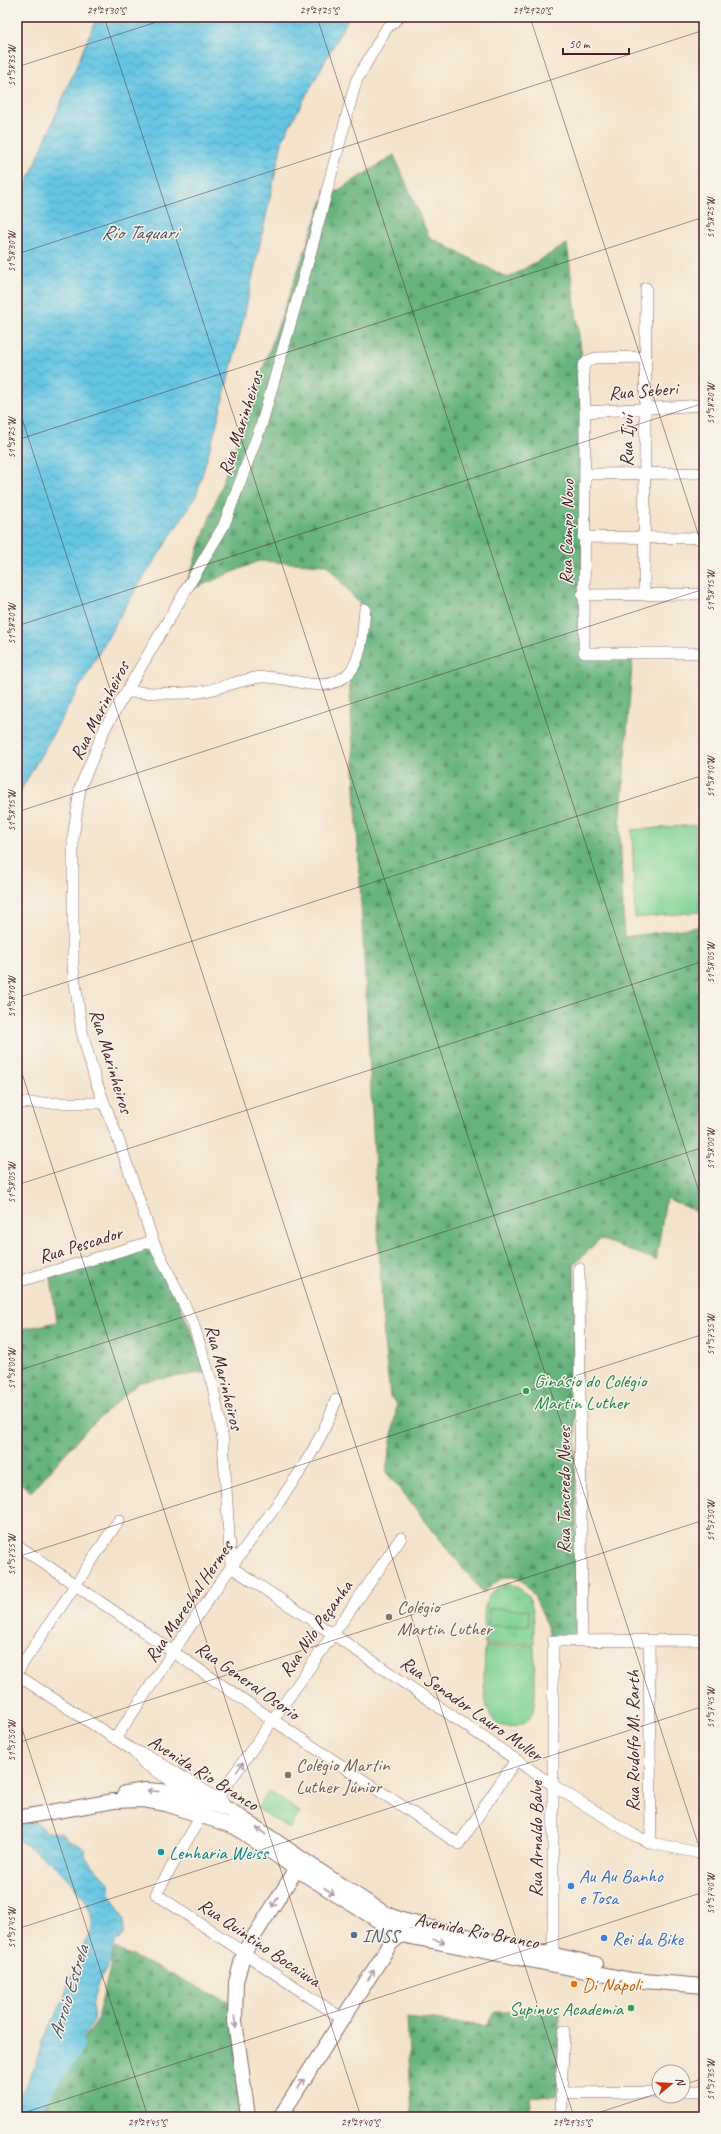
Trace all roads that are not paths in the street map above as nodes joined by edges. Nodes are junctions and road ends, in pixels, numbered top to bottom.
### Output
1 (398, 17) edge
2 (646, 288) dead end
3 (645, 357) junction
4 (704, 405) edge
5 (645, 408) junction
6 (585, 412) junction
7 (644, 473) junction
8 (584, 474) junction
9 (704, 474) edge
10 (583, 537) junction
11 (645, 538) junction
12 (704, 538) edge
13 (704, 594) edge
14 (582, 595) junction
15 (644, 595) junction
16 (365, 609) dead end
17 (704, 653) edge
18 (126, 692) junction
19 (17, 1103) edge
20 (104, 1103) junction
21 (153, 1241) junction
22 (579, 1268) dead end
23 (17, 1282) edge
24 (336, 1400) dead end
25 (119, 1520) dead end
26 (401, 1538) dead end
27 (17, 1545) edge
28 (231, 1567) junction
29 (76, 1585) junction
30 (333, 1634) junction
31 (582, 1640) junction
32 (650, 1640) junction
33 (704, 1640) edge
34 (174, 1652) junction
35 (17, 1672) edge
36 (17, 1675) edge
37 (273, 1720) junction
38 (115, 1739) junction
39 (516, 1760) junction
40 (554, 1786) junction
41 (211, 1800) junction
42 (78, 1806) junction
43 (201, 1816) junction
44 (17, 1818) edge
45 (239, 1822) junction
46 (651, 1843) junction
47 (704, 1854) edge
48 (299, 1865) junction
49 (402, 1920) junction
50 (401, 1935) junction
51 (244, 1952) junction
52 (553, 1960) junction
53 (704, 1977) edge
54 (704, 1986) edge
55 (343, 2019) junction
56 (564, 2031) dead end
57 (704, 2091) edge
58 (651, 2092) edge
59 (691, 2092) edge
60 (561, 2093) junction
61 (248, 2117) edge
62 (280, 2117) edge
63 (562, 2117) edge

1 - 18 street, Rua Marinheiros
2 - 3 street, Rua Ijuí
3 - 5 street, Rua Ijuí
3 - 6 street, Rua Campo Novo
4 - 5 street, Rua Seberi
5 - 6 street, Rua Seberi
5 - 7 street, Rua Ijuí
6 - 8 street, Rua Campo Novo
7 - 8 street
7 - 9 street
7 - 11 street, Rua Ijuí
8 - 10 street, Rua Campo Novo
10 - 11 street
10 - 14 street, Rua Campo Novo
11 - 12 street
11 - 15 street, Rua Ijuí
13 - 15 street
14 - 15 street
14 - 17 street, Rua Campo Novo
16 - 18 street
18 - 20 street, Rua Marinheiros
19 - 20 street
20 - 21 street, Rua Marinheiros
21 - 23 street, Rua Pescador
21 - 28 street, Rua Marinheiros
22 - 31 street, Rua Tancredo Neves
24 - 28 street, Rua Marechal Hermes
25 - 29 street
26 - 30 street, Rua Nilo Peçanha
27 - 29 street, Rua General Osorio
28 - 30 street, Rua Senador Lauro Muller
28 - 34 street, Rua Marechal Hermes
29 - 34 street, Rua General Osorio
29 - 35 street
30 - 37 street, Rua Nilo Peçanha
30 - 39 street, Rua Senador Lauro Muller
31 - 32 street
31 - 40 street, Rua Arnaldo Balve
32 - 33 street
32 - 46 street, Rua Rudolfo M. Rarth
34 - 37 street, Rua General Osorio
34 - 38 street, Rua Marechal Hermes
36 - 38 street, Avenida Rio Branco
37 - 39 street, Rua General Osorio
41 -> 37 street, Rua Nilo Peçanha
38 - 41 street, Avenida Rio Branco
39 - 40 street, Rua Senador Lauro Muller
40 - 46 street, Rua Senador Lauro Muller
40 - 52 street, Rua Arnaldo Balve
41 -> 42 main road
41 - 45 main road
42 - 43 main road
42 - 44 main road
43 - 45 main road
43 - 51 street, Rua Quintino Bocaiuva
45 - 48 main road, Avenida Rio Branco
46 - 47 street, Rua Senador Lauro Muller
48 - 49 main road, Avenida Rio Branco
48 -> 50 main road, Avenida Rio Branco
48 -> 51 main road
49 - 50 main road
49 - 52 main road, Avenida Rio Branco
50 -> 52 main road, Avenida Rio Branco
55 -> 50 main road
51 - 55 street, Rua Quintino Bocaiuva
51 -> 61 main road
52 - 53 main road, Avenida Rio Branco
52 - 54 main road, Avenida Rio Branco
62 -> 55 main road
56 - 60 street
57 - 59 street
58 - 60 street
60 - 63 street

